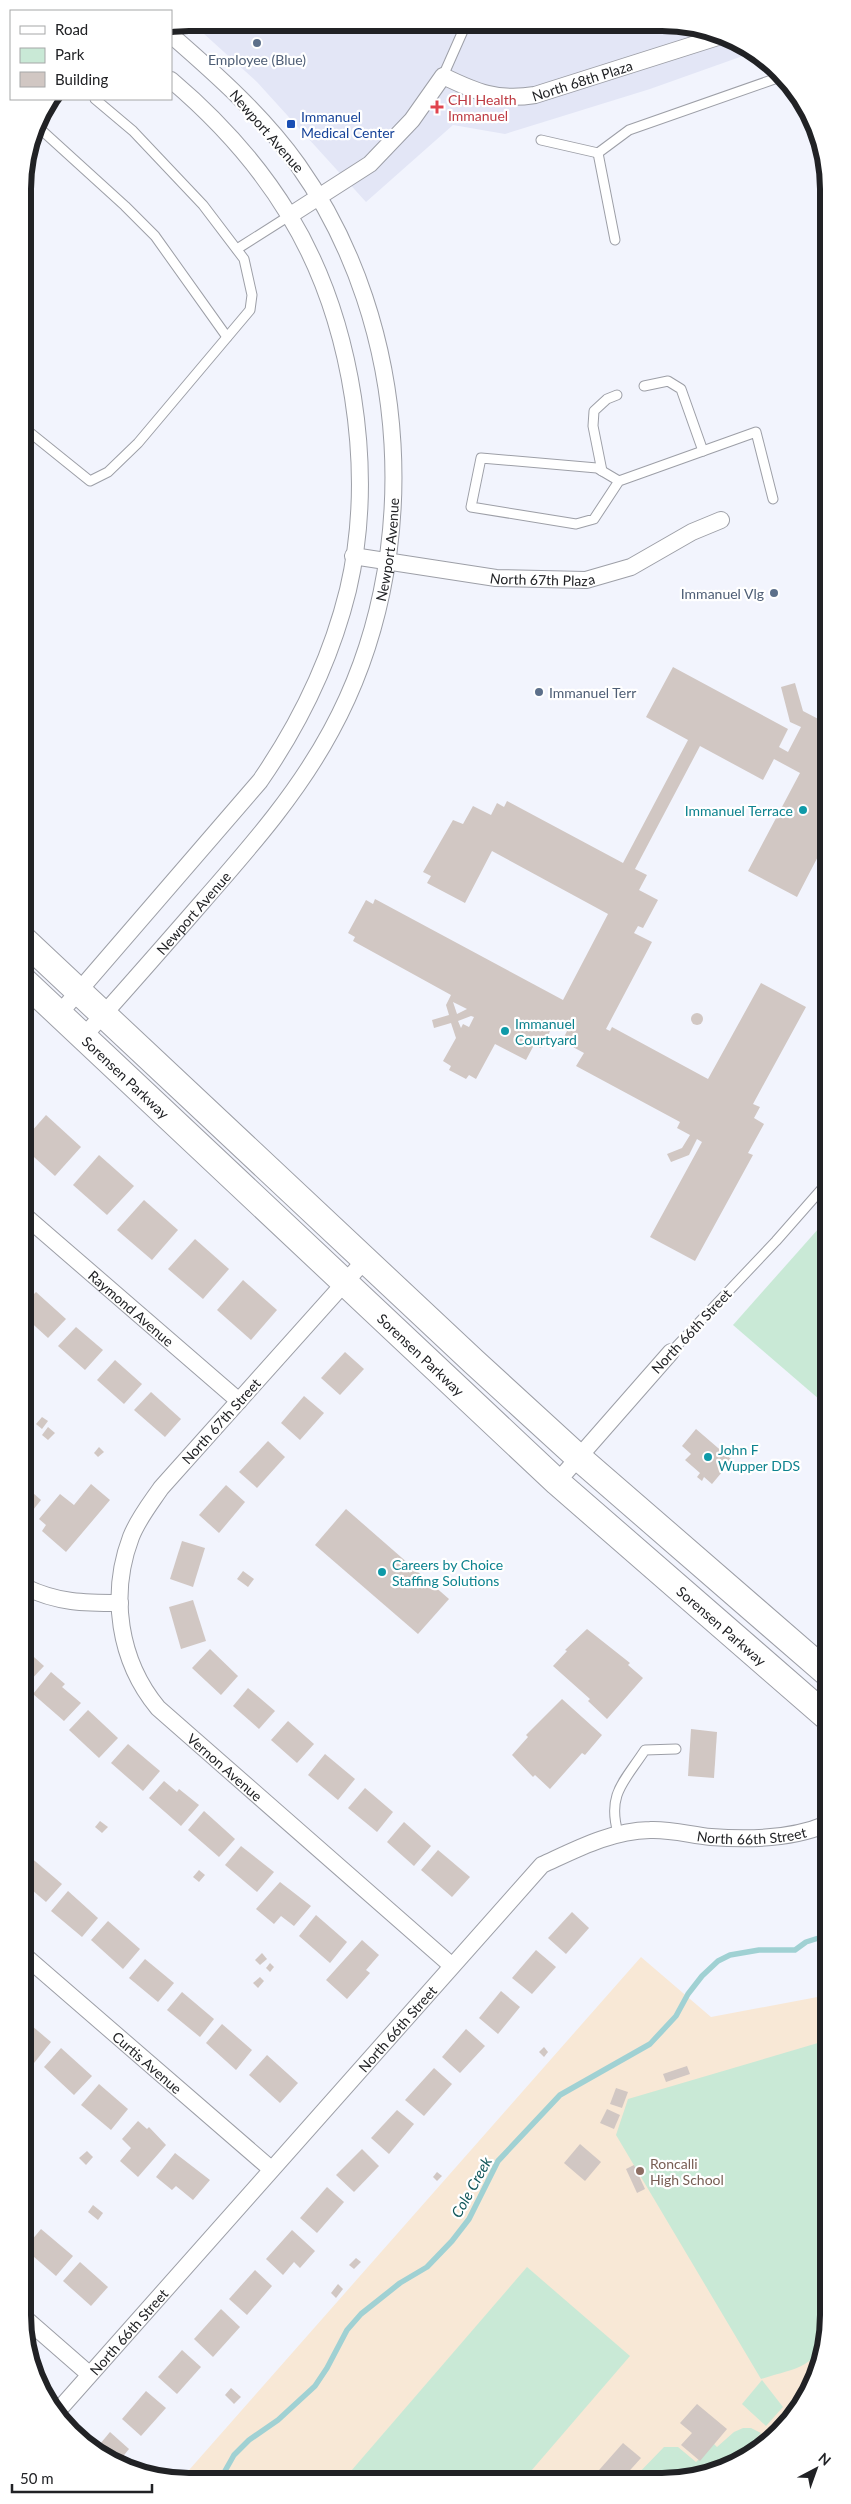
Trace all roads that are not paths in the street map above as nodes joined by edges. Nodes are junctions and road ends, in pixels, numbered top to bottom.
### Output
1 (463, 31) edge
2 (172, 36) edge
3 (710, 39) edge
4 (443, 76) junction
5 (775, 79) edge
6 (172, 81) edge
7 (96, 100) edge
8 (42, 131) edge
9 (541, 140) dead end
10 (598, 152) junction
11 (318, 196) junction
12 (290, 216) junction
13 (615, 240) dead end
14 (237, 249) junction
15 (227, 337) junction
16 (644, 386) dead end
17 (617, 395) dead end
18 (32, 434) edge
19 (703, 451) junction
20 (602, 471) junction
21 (619, 481) junction
22 (773, 499) dead end
23 (720, 520) dead end
24 (353, 556) junction
25 (386, 561) junction
26 (32, 947) edge
27 (32, 988) edge
28 (79, 992) junction
29 (59, 1014) junction
30 (103, 1015) junction
31 (83, 1037) junction
32 (820, 1191) edge
33 (32, 1221) edge
34 (365, 1260) junction
35 (344, 1283) junction
36 (671, 1352) joint
37 (239, 1401) junction
38 (578, 1457) junction
39 (557, 1482) junction
40 (31, 1590) edge
41 (120, 1603) junction
42 (819, 1666) edge
43 (819, 1710) edge
44 (676, 1749) dead end
45 (819, 1828) edge
46 (618, 1834) junction
47 (31, 1961) edge
48 (451, 1965) junction
49 (271, 2169) junction
50 (32, 2324) edge
51 (89, 2374) junction
52 (61, 2407) edge

1 - 4 lane
2 - 11 street, Newport Avenue
3 - 4 street, North 68th Plaza
4 - 11 street
5 - 10 lane
6 - 12 street
7 - 14 lane
8 - 15 lane
9 - 10 lane
10 - 13 lane
11 - 12 street
11 - 25 street, Newport Avenue
12 - 14 lane
12 - 24 street
14 - 15 lane
15 - 18 lane
16 - 19 lane
17 - 20 lane
19 - 21 lane
19 - 22 lane
20 - 21 lane
20 - 21 lane
23 - 25 street, North 67th Plaza
24 - 25 street, North 67th Plaza
24 - 28 street
25 - 30 street, Newport Avenue
26 - 28 main road
27 - 29 main road, Sorensen Parkway
28 - 29 street
28 - 30 main road
29 - 31 main road, Sorensen Parkway
30 - 31 street, Newport Avenue
30 - 34 main road
31 - 35 main road, Sorensen Parkway
32 - 36 lane, North 66th Street
33 - 37 street, Raymond Avenue
34 - 35 street, North 67th Street
34 - 38 main road
35 - 37 street, North 67th Street
35 - 39 main road, Sorensen Parkway
36 - 38 street, North 66th Street
37 - 41 street, North 67th Street
38 - 39 street, North 66th Street
38 - 42 main road
39 - 43 main road, Sorensen Parkway
40 - 41 street
41 - 48 street, Vernon Avenue
44 - 46 lane
45 - 46 street, North 66th Street
46 - 48 street, North 66th Street
47 - 49 street, Curtis Avenue
48 - 49 street, North 66th Street
49 - 51 street, North 66th Street
50 - 51 street
51 - 52 street, North 66th Street

